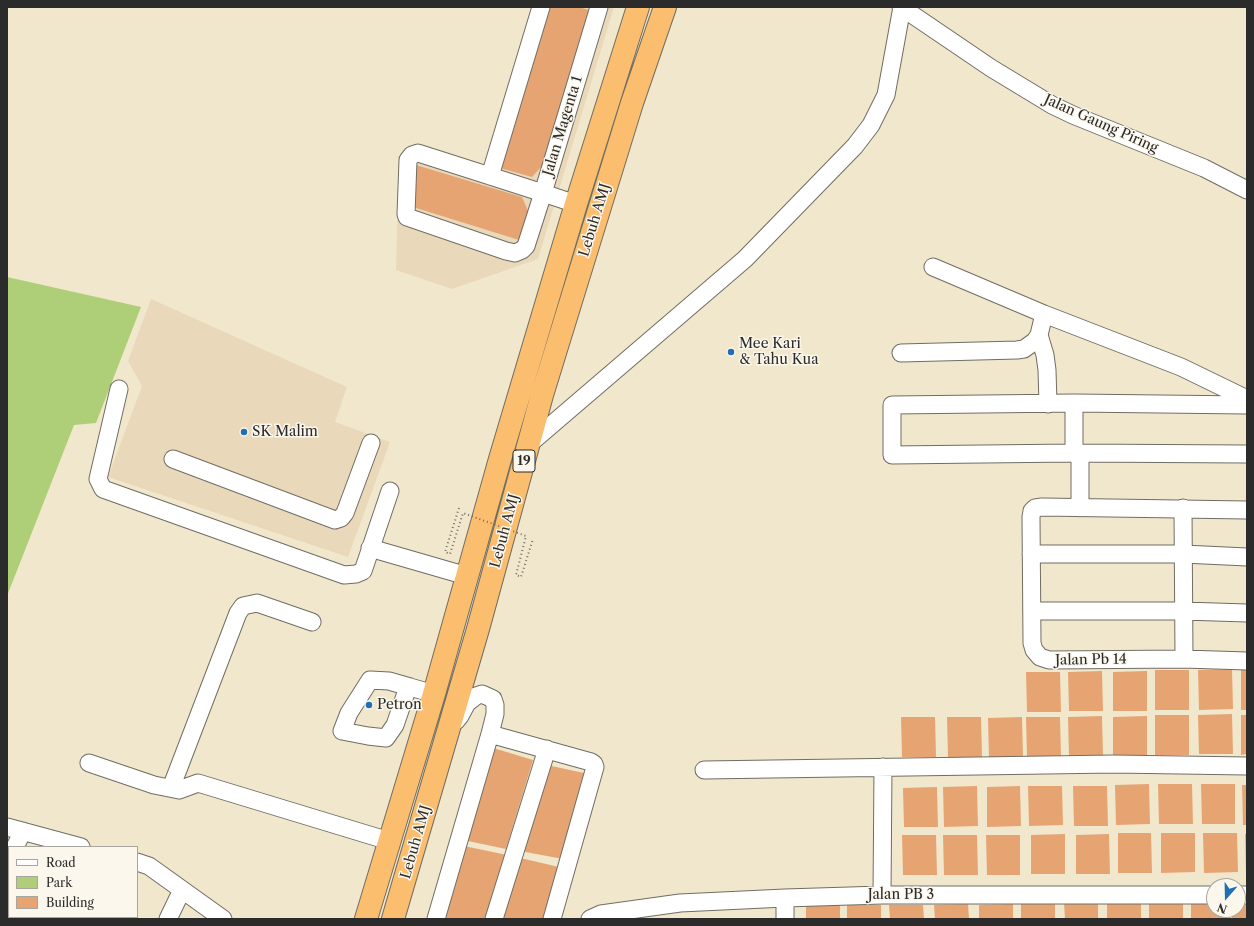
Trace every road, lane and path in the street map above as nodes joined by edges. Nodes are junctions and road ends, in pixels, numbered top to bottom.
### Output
1 (541, 7) edge
2 (599, 7) edge
3 (638, 7) edge
4 (665, 7) edge
5 (902, 7) edge
6 (490, 176) junction
7 (1247, 190) edge
8 (544, 193) junction
9 (576, 204) junction
10 (933, 267) dead end
11 (1044, 314) junction
12 (1039, 334) junction
13 (901, 353) dead end
14 (119, 389) dead end
15 (1247, 399) edge
16 (1074, 403) junction
17 (1048, 404) junction
18 (1247, 405) edge
19 (371, 443) dead end
20 (528, 445) junction
21 (1077, 453) junction
22 (1247, 454) edge
23 (173, 459) dead end
24 (390, 491) dead end
25 (459, 508) dead end
26 (1080, 508) junction
27 (1184, 508) junction
28 (1247, 510) edge
29 (533, 539) dead end
30 (370, 548) junction
31 (1031, 554) junction
32 (1183, 554) junction
33 (1247, 557) edge
34 (467, 576) junction
35 (1032, 611) junction
36 (1183, 611) junction
37 (1247, 613) edge
38 (312, 622) dead end
39 (1184, 659) junction
40 (1247, 661) edge
41 (410, 687) dead end
42 (434, 694) junction
43 (451, 722) junction
44 (490, 734) junction
45 (547, 749) junction
46 (89, 763) dead end
47 (1247, 766) edge
48 (883, 767) junction
49 (704, 770) dead end
50 (171, 788) junction
51 (15, 829) edge
52 (389, 841) junction
53 (15, 846) edge
54 (77, 846) edge
55 (138, 862) edge
56 (182, 890) junction
57 (882, 895) junction
58 (1206, 895) edge
59 (785, 898) junction
60 (680, 911) edge
61 (168, 919) edge
62 (223, 919) edge
63 (366, 919) edge
64 (393, 919) edge
65 (436, 919) edge
66 (494, 919) edge
67 (552, 919) edge
68 (590, 919) edge
69 (785, 919) edge

1 - 6 street
2 - 8 street, Jalan Magenta 1
3 - 9 highway, Lebuh AMJ / 19
4 - 20 highway, Lebuh AMJ / 19
5 - 7 street, Jalan Gaung Piring
5 - 20 street
6 - 8 street
6 - 8 street, Jalan Magenta 1
8 - 9 street
9 - 34 highway, Lebuh AMJ / 19
10 - 11 street
11 - 12 street
11 - 15 street
12 - 13 street
12 - 17 street
14 - 30 street
16 - 17 street
16 - 18 street
16 - 21 street
17 - 21 street
19 - 23 street
20 - 43 highway, Lebuh AMJ / 19
21 - 22 street
21 - 26 street
24 - 30 street
25 - 29 path, bridge
26 - 27 street
26 - 31 street, Jalan Pb 14
27 - 28 street
27 - 32 street
30 - 34 street
31 - 32 street
31 - 35 street, Jalan Pb 14
32 - 33 street
32 - 36 street
34 - 42 highway, Lebuh AMJ / 19
35 - 36 street
35 - 39 street, Jalan Pb 14
36 - 37 street
36 - 39 street
38 - 50 street
39 - 40 street, Jalan Pb 14
41 - 42 street
42 - 52 highway, Lebuh AMJ / 19
43 - 44 street
43 - 64 highway, Lebuh AMJ / 19
44 - 45 street
44 - 65 street
45 - 66 street
45 - 67 street
46 - 50 street
47 - 48 street
48 - 49 street
48 - 57 street
50 - 52 street
51 - 53 street
51 - 54 street
52 - 63 highway, Lebuh AMJ / 19
55 - 56 street
56 - 61 street
56 - 62 street
57 - 58 street, Jalan PB 3
57 - 59 street, Jalan PB 3
59 - 60 street, Jalan PB 3
59 - 69 street
60 - 68 street, Jalan PB 3

